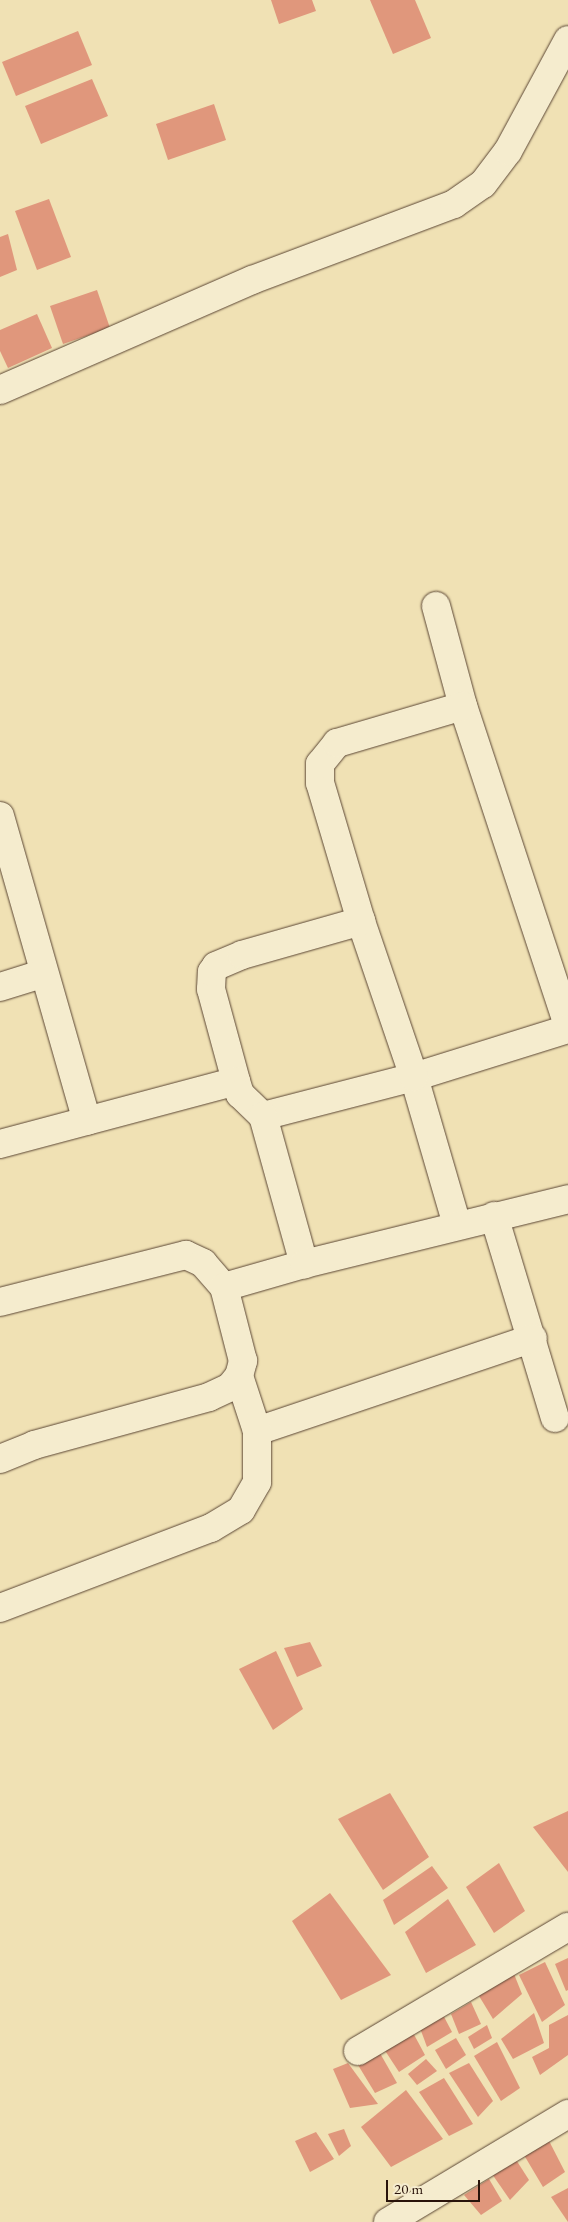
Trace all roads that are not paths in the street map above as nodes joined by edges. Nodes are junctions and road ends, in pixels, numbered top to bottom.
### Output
1 (568, 40) edge
2 (0, 390) edge
3 (436, 606) dead end
4 (463, 706) junction
5 (0, 816) edge
6 (361, 921) junction
7 (42, 974) junction
8 (0, 987) edge
9 (568, 1027) edge
10 (414, 1076) junction
11 (236, 1082) junction
12 (262, 1116) junction
13 (86, 1121) junction
14 (0, 1144) edge
15 (568, 1199) edge
16 (494, 1216) junction
17 (457, 1225) junction
18 (304, 1264) junction
19 (224, 1287) junction
20 (0, 1302) edge
21 (533, 1338) junction
22 (239, 1376) junction
23 (555, 1418) dead end
24 (257, 1431) junction
25 (0, 1458) edge
26 (0, 1608) edge
27 (568, 1927) edge
28 (358, 2051) dead end
29 (568, 2114) edge
30 (388, 2222) edge

1 - 2 street
3 - 4 street
4 - 6 street
4 - 9 street
5 - 7 street
6 - 10 street
6 - 11 street
7 - 8 street
7 - 13 street
9 - 10 street
10 - 12 street
10 - 17 street
11 - 12 street
11 - 13 street
12 - 18 street
13 - 14 street
15 - 16 street
16 - 17 street
16 - 21 street
17 - 18 street
18 - 19 street
19 - 20 street
19 - 22 street
21 - 23 street
21 - 24 street
22 - 24 street
22 - 25 street
24 - 26 street
27 - 28 street
29 - 30 street

